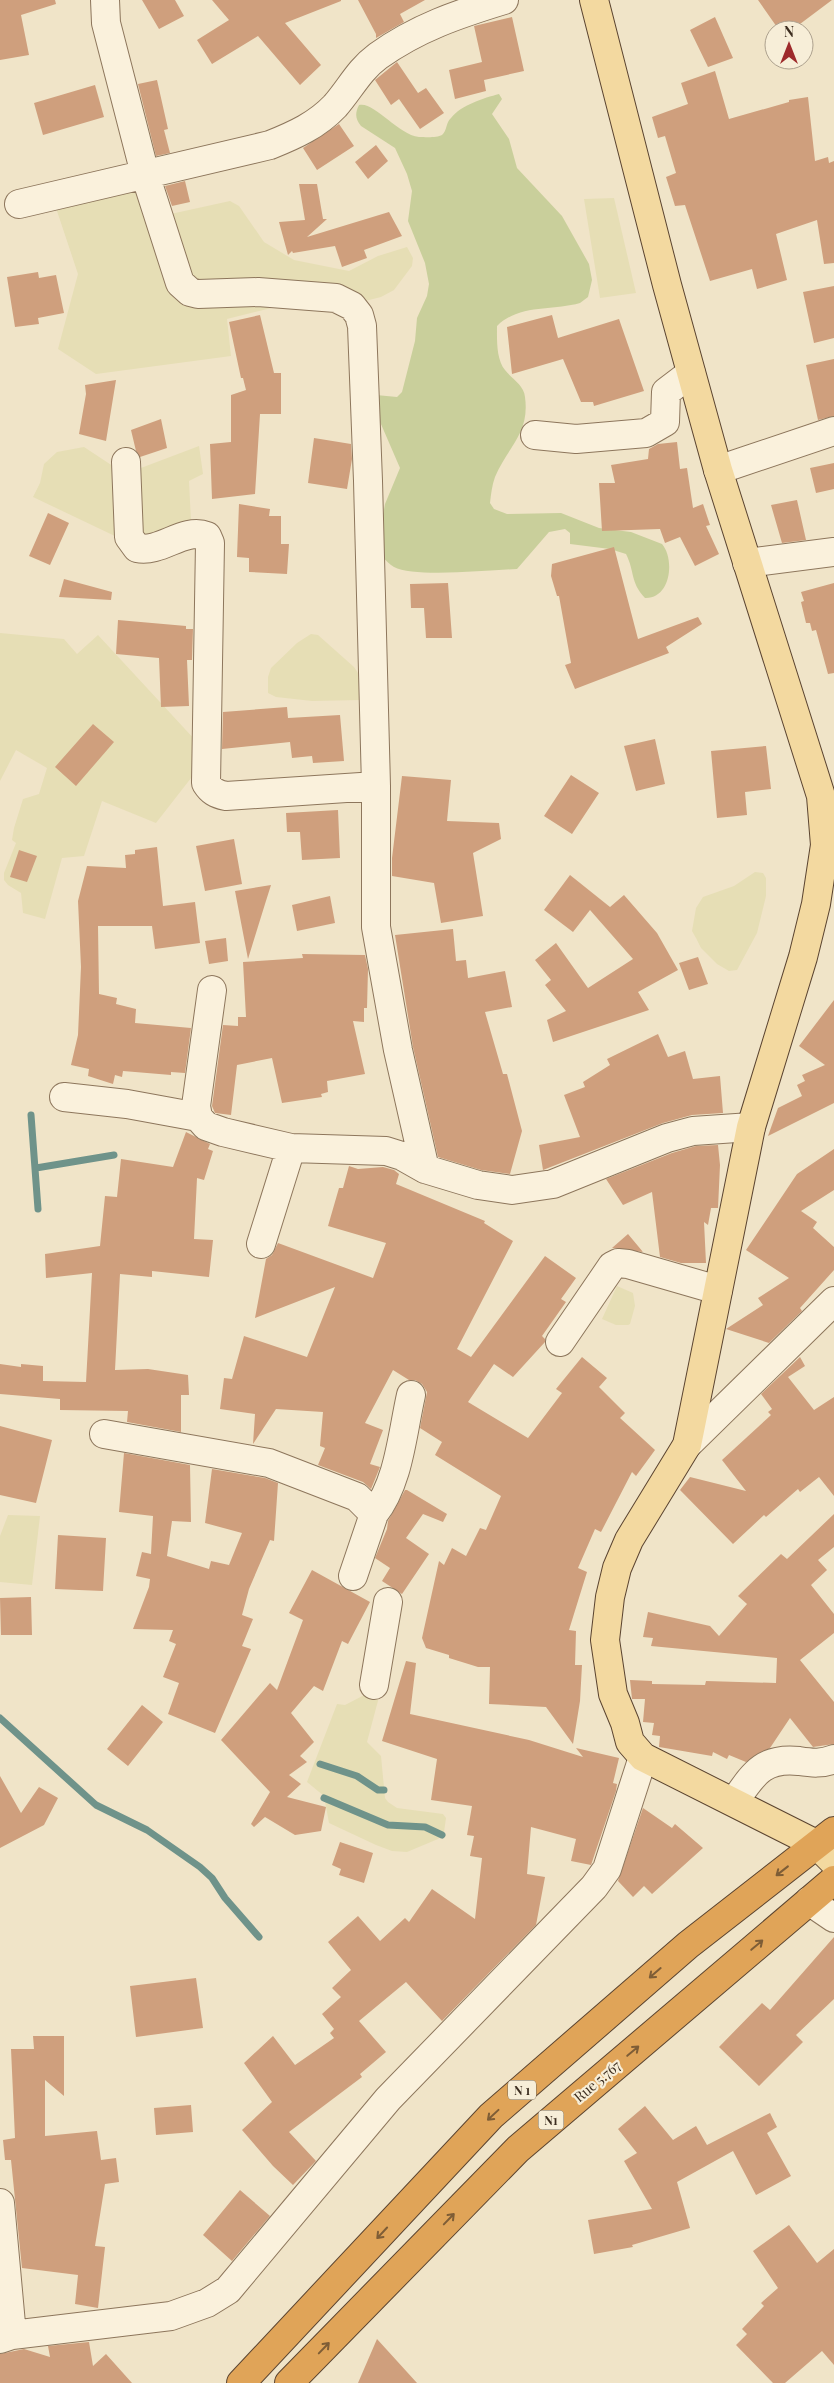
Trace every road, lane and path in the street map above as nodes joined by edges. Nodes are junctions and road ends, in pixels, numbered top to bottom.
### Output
1 (105, 0) edge
2 (504, 0) edge
3 (594, 0) edge
4 (145, 174) junction
5 (19, 204) dead end
6 (691, 373) junction
7 (834, 431) edge
8 (535, 435) dead end
9 (126, 462) dead end
10 (718, 470) junction
11 (834, 552) edge
12 (748, 563) junction
13 (376, 786) junction
14 (212, 990) dead end
15 (64, 1097) dead end
16 (198, 1117) junction
17 (751, 1127) junction
18 (291, 1148) junction
19 (425, 1169) junction
20 (262, 1244) dead end
21 (718, 1290) junction
22 (834, 1301) edge
23 (560, 1342) dead end
24 (411, 1395) dead end
25 (104, 1434) dead end
26 (687, 1445) junction
27 (374, 1514) junction
28 (353, 1576) dead end
29 (388, 1602) dead end
30 (374, 1685) dead end
31 (643, 1756) junction
32 (834, 1759) edge
33 (734, 1802) junction
34 (828, 1846) edge
35 (834, 1880) edge
36 (810, 1901) junction
37 (834, 1918) edge
38 (0, 2204) edge
39 (6, 2337) edge
40 (241, 2383) edge
41 (290, 2383) edge

1 - 4 street
2 - 4 street
3 - 6 main road
4 - 5 street
4 - 13 street
6 - 8 street
6 - 10 main road
7 - 10 street
9 - 13 street
10 - 12 main road
11 - 12 street
12 - 17 main road
13 - 19 street
14 - 16 street
15 - 16 street
16 - 18 street
17 - 19 street
17 - 21 main road
18 - 19 street
18 - 20 street
21 - 23 street
21 - 26 main road
22 - 26 street
24 - 27 street
25 - 27 street
26 - 31 main road
27 - 28 street
29 - 30 street
31 - 33 main road
31 - 39 street
32 - 33 street
33 - 34 main road
34 -> 40 highway, N 1
35 - 36 highway, Rue 5.767 / N1
36 - 37 street
41 -> 36 highway, Rue 5.767 / N1
38 - 39 street

